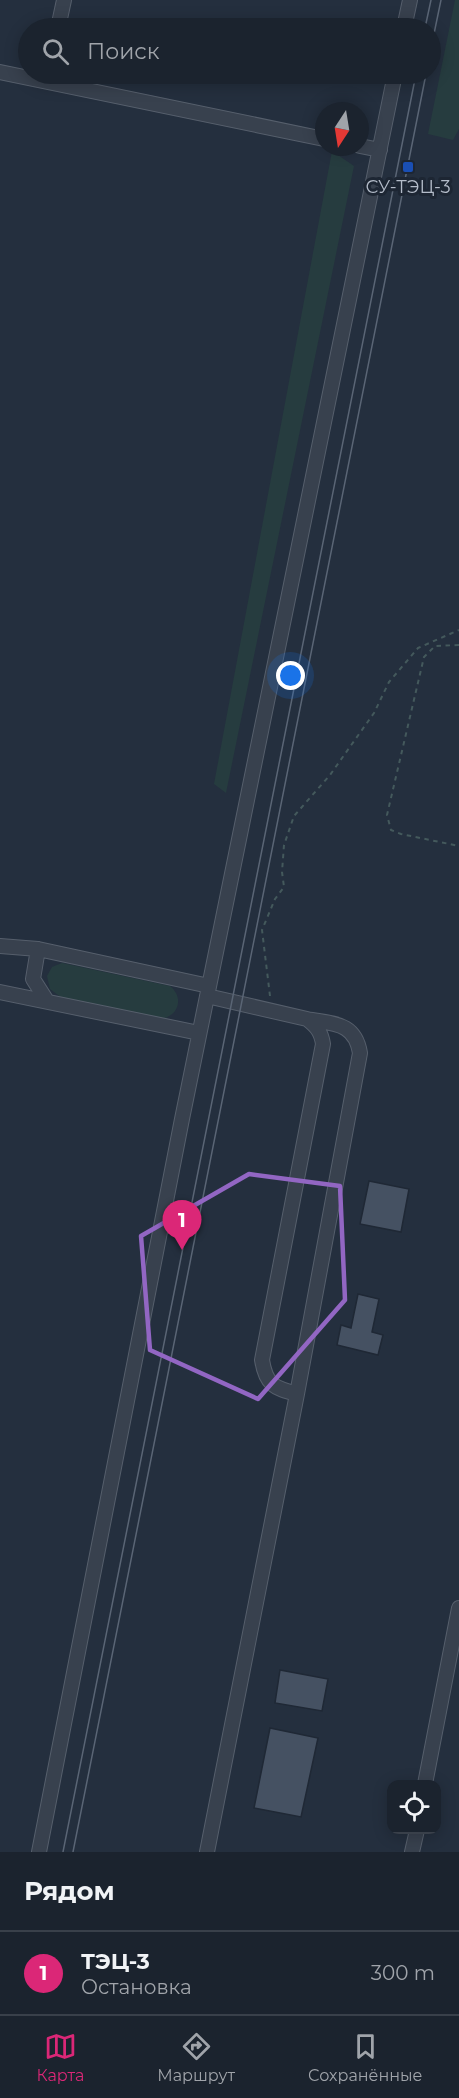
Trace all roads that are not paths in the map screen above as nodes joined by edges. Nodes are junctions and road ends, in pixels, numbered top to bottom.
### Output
1 (64, 0) edge
2 (410, 0) edge
3 (60, 18) edge
4 (407, 18) edge
5 (0, 72) edge
6 (18, 74) edge
7 (76, 84) edge
8 (393, 84) edge
9 (315, 137) edge
10 (369, 148) edge
11 (380, 150) junction
12 (0, 946) edge
13 (38, 949) junction
14 (208, 991) junction
15 (0, 992) edge
16 (47, 1001) junction
17 (307, 1019) junction
18 (199, 1033) junction
19 (297, 1394) junction
20 (459, 1608) edge
21 (426, 1780) edge
22 (416, 1834) edge
23 (39, 1852) edge
24 (207, 1852) edge
25 (412, 1852) edge

1 - 3 street
2 - 4 street
5 - 6 street
7 - 9 street
8 - 11 street
10 - 11 street
11 - 14 street
12 - 13 street
13 - 14 street
13 - 16 street
14 - 17 street
14 - 18 street
15 - 16 street
16 - 18 street
17 - 19 street
17 - 19 street
18 - 23 street
19 - 24 street
20 - 21 street
22 - 25 street

